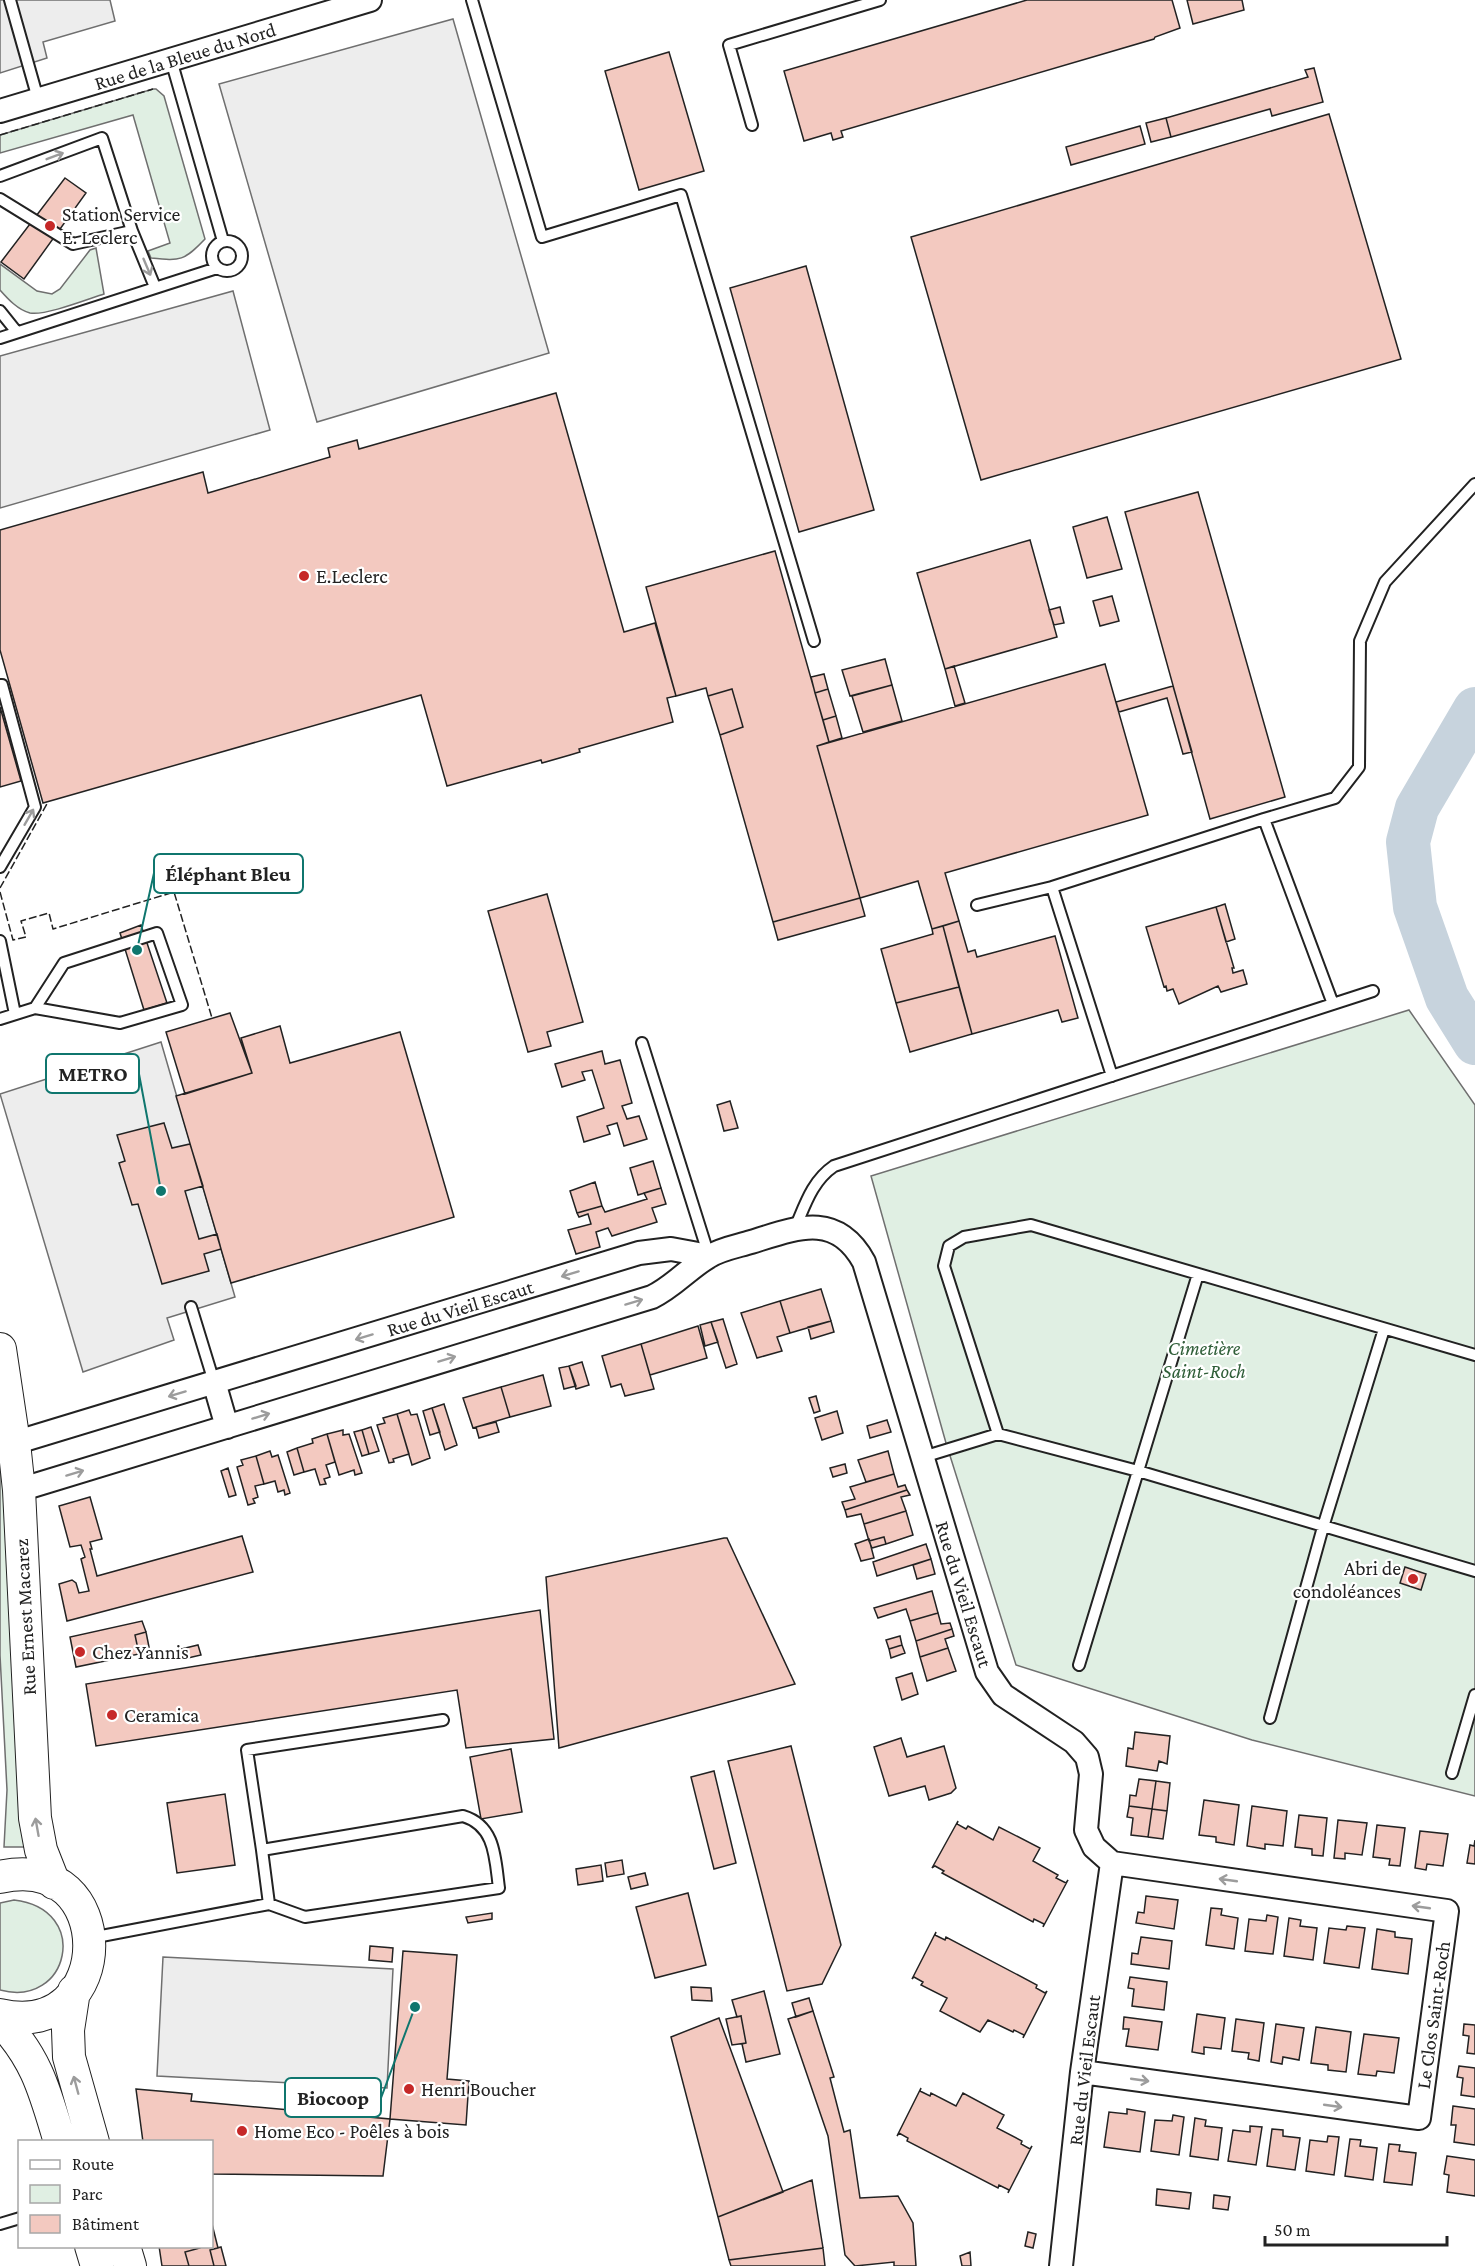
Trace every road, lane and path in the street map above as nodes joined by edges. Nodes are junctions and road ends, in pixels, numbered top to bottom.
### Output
1 (10, 0) edge
2 (370, 0) edge
3 (472, 0) edge
4 (880, 0) edge
5 (171, 60) junction
6 (38, 99) junction
7 (0, 111) edge
8 (752, 125) dead end
9 (0, 176) edge
10 (0, 199) edge
11 (132, 231) junction
12 (223, 241) junction
13 (218, 268) junction
14 (155, 287) junction
15 (0, 311) edge
16 (16, 331) junction
17 (0, 338) edge
18 (1475, 484) edge
19 (814, 641) dead end
20 (0, 685) edge
21 (1264, 819) junction
22 (0, 867) edge
23 (1052, 887) junction
24 (977, 905) dead end
25 (0, 941) edge
26 (1372, 991) dead end
27 (1333, 1004) junction
28 (35, 1008) junction
29 (15, 1014) junction
30 (0, 1019) edge
31 (642, 1043) dead end
32 (1112, 1076) junction
33 (795, 1228) junction
34 (709, 1256) junction
35 (1198, 1274) junction
36 (191, 1307) dead end
37 (1384, 1329) junction
38 (0, 1349) edge
39 (1475, 1355) edge
40 (214, 1382) junction
41 (227, 1426) junction
42 (998, 1434) junction
43 (14, 1443) junction
44 (923, 1457) junction
45 (1137, 1471) junction
46 (19, 1490) junction
47 (1323, 1527) junction
48 (1475, 1571) edge
49 (1079, 1665) dead end
50 (1475, 1695) edge
51 (1270, 1718) dead end
52 (443, 1720) dead end
53 (1452, 1773) dead end
54 (262, 1850) junction
55 (1112, 1863) junction
56 (0, 1877) edge
57 (54, 1883) junction
58 (269, 1904) junction
59 (90, 1938) junction
60 (74, 1992) junction
61 (0, 2015) edge
62 (0, 2020) edge
63 (1082, 2072) junction
64 (59, 2140) edge
65 (92, 2140) edge
66 (18, 2219) edge
67 (0, 2224) edge
68 (91, 2248) edge
69 (124, 2248) edge
70 (97, 2266) edge
71 (130, 2266) edge
72 (1061, 2266) edge

1 - 6 lane
2 - 5 street, Rue de la Bleue du Nord
3 - 19 lane
4 - 8 lane
5 - 6 street, Rue de la Bleue du Nord
5 - 12 lane
6 - 7 street, Rue de la Bleue du Nord
9 -> 11 lane
10 - 11 lane
11 -> 14 lane
12 - 13 lane
12 - 13 lane
13 - 14 lane
14 - 16 lane
15 - 16 lane
16 - 17 lane
18 - 21 lane
22 -> 20 lane
21 - 23 lane
21 - 27 lane
23 - 24 lane
23 - 32 lane
25 - 29 lane
26 - 27 lane
27 - 32 lane
28 - 28 lane
28 - 29 lane
29 - 30 lane
31 - 34 lane
32 - 33 lane
33 - 34 street, Rue du Vieil Escaut
33 - 44 street, Rue du Vieil Escaut
34 -> 40 street, Rue du Vieil Escaut
41 -> 34 street, Rue du Vieil Escaut
35 - 37 lane
35 - 42 lane
35 - 45 lane
36 - 40 lane
37 - 39 lane
37 - 47 lane
38 - 43 main road, Rue Ernest Macarez
40 - 41 street
40 -> 43 street, Rue du Vieil Escaut
46 -> 41 street, Rue du Vieil Escaut
42 - 44 lane
42 - 45 lane
43 - 46 main road, Rue Ernest Macarez
44 - 55 street, Rue du Vieil Escaut
45 - 47 lane
45 - 49 lane
57 -> 46 main road, Rue Ernest Macarez
47 - 48 lane
47 - 51 lane
50 - 53 lane
52 - 54 lane
54 - 58 lane
54 - 58 lane
55 - 63 street, Rue du Vieil Escaut
63 -> 55 street, Le Clos Saint-Roch
56 - 57 main road, Rue Ernest Macarez
57 - 59 main road, Rue Ernest Macarez
58 - 59 lane
59 - 60 main road, Rue Ernest Macarez
60 - 61 main road, Rue Ernest Macarez
65 -> 60 main road, Rue Ernest Macarez
62 - 64 main road
63 - 72 street, Rue du Vieil Escaut
66 - 67 lane
68 - 70 main road
69 - 71 main road

